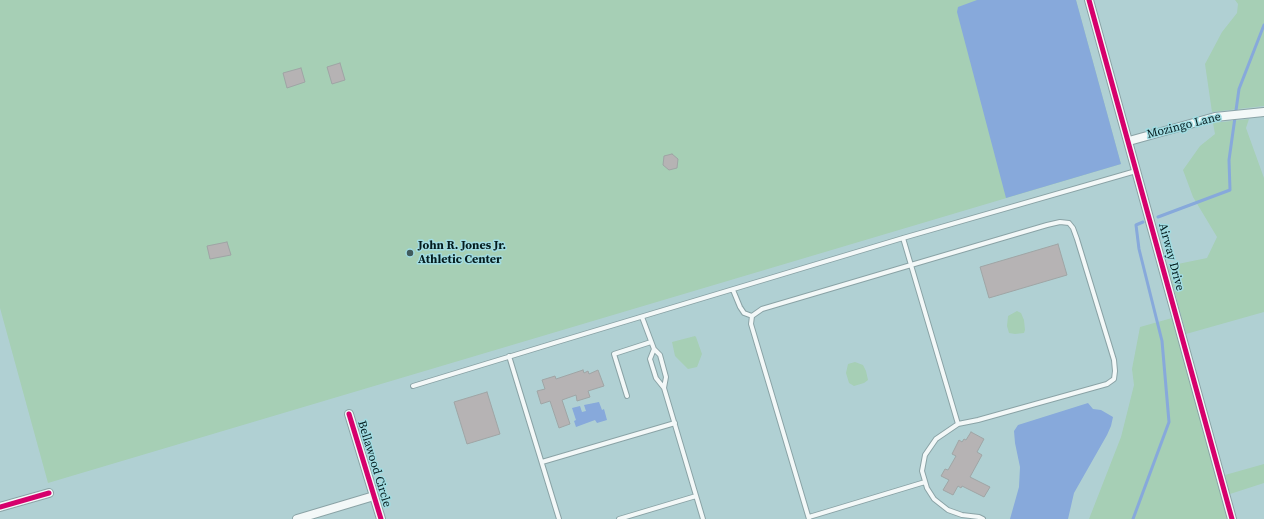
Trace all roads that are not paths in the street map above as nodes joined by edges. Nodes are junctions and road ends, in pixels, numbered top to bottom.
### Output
1 (1089, 0) edge
2 (1264, 112) edge
3 (1128, 141) junction
4 (1137, 171) junction
5 (903, 238) junction
6 (911, 265) junction
7 (733, 290) junction
8 (752, 316) junction
9 (642, 317) junction
10 (651, 342) junction
11 (654, 350) junction
12 (510, 356) junction
13 (413, 386) dead end
14 (664, 388) junction
15 (627, 396) dead end
16 (349, 414) dead end
17 (675, 423) junction
18 (958, 424) junction
19 (542, 462) junction
20 (925, 482) junction
21 (49, 493) dead end
22 (374, 496) junction
23 (696, 496) junction
24 (0, 507) edge
25 (809, 518) edge
26 (297, 519) edge
27 (381, 519) edge
28 (559, 519) edge
29 (619, 519) edge
30 (703, 519) edge
31 (983, 519) edge
32 (1232, 519) edge

1 - 3 street, Airway Drive
2 - 3 street, Mozingo Lane
3 - 4 street, Airway Drive
4 - 5 lane
4 - 32 street, Airway Drive
5 - 6 lane
5 - 7 lane
6 - 8 lane
6 - 18 lane
6 - 18 lane
7 - 8 lane
7 - 9 lane
8 - 25 lane
9 - 10 lane
9 - 12 lane
10 - 11 lane
10 - 15 lane
11 - 14 lane
11 - 14 lane
12 - 13 lane
12 - 19 lane
14 - 17 lane
16 - 22 street, Bellawood Circle
17 - 19 lane
17 - 23 lane
18 - 20 lane
19 - 28 lane
20 - 25 lane
20 - 31 lane
21 - 24 street
22 - 26 street
22 - 27 street, Bellawood Circle
23 - 29 lane
23 - 30 lane

